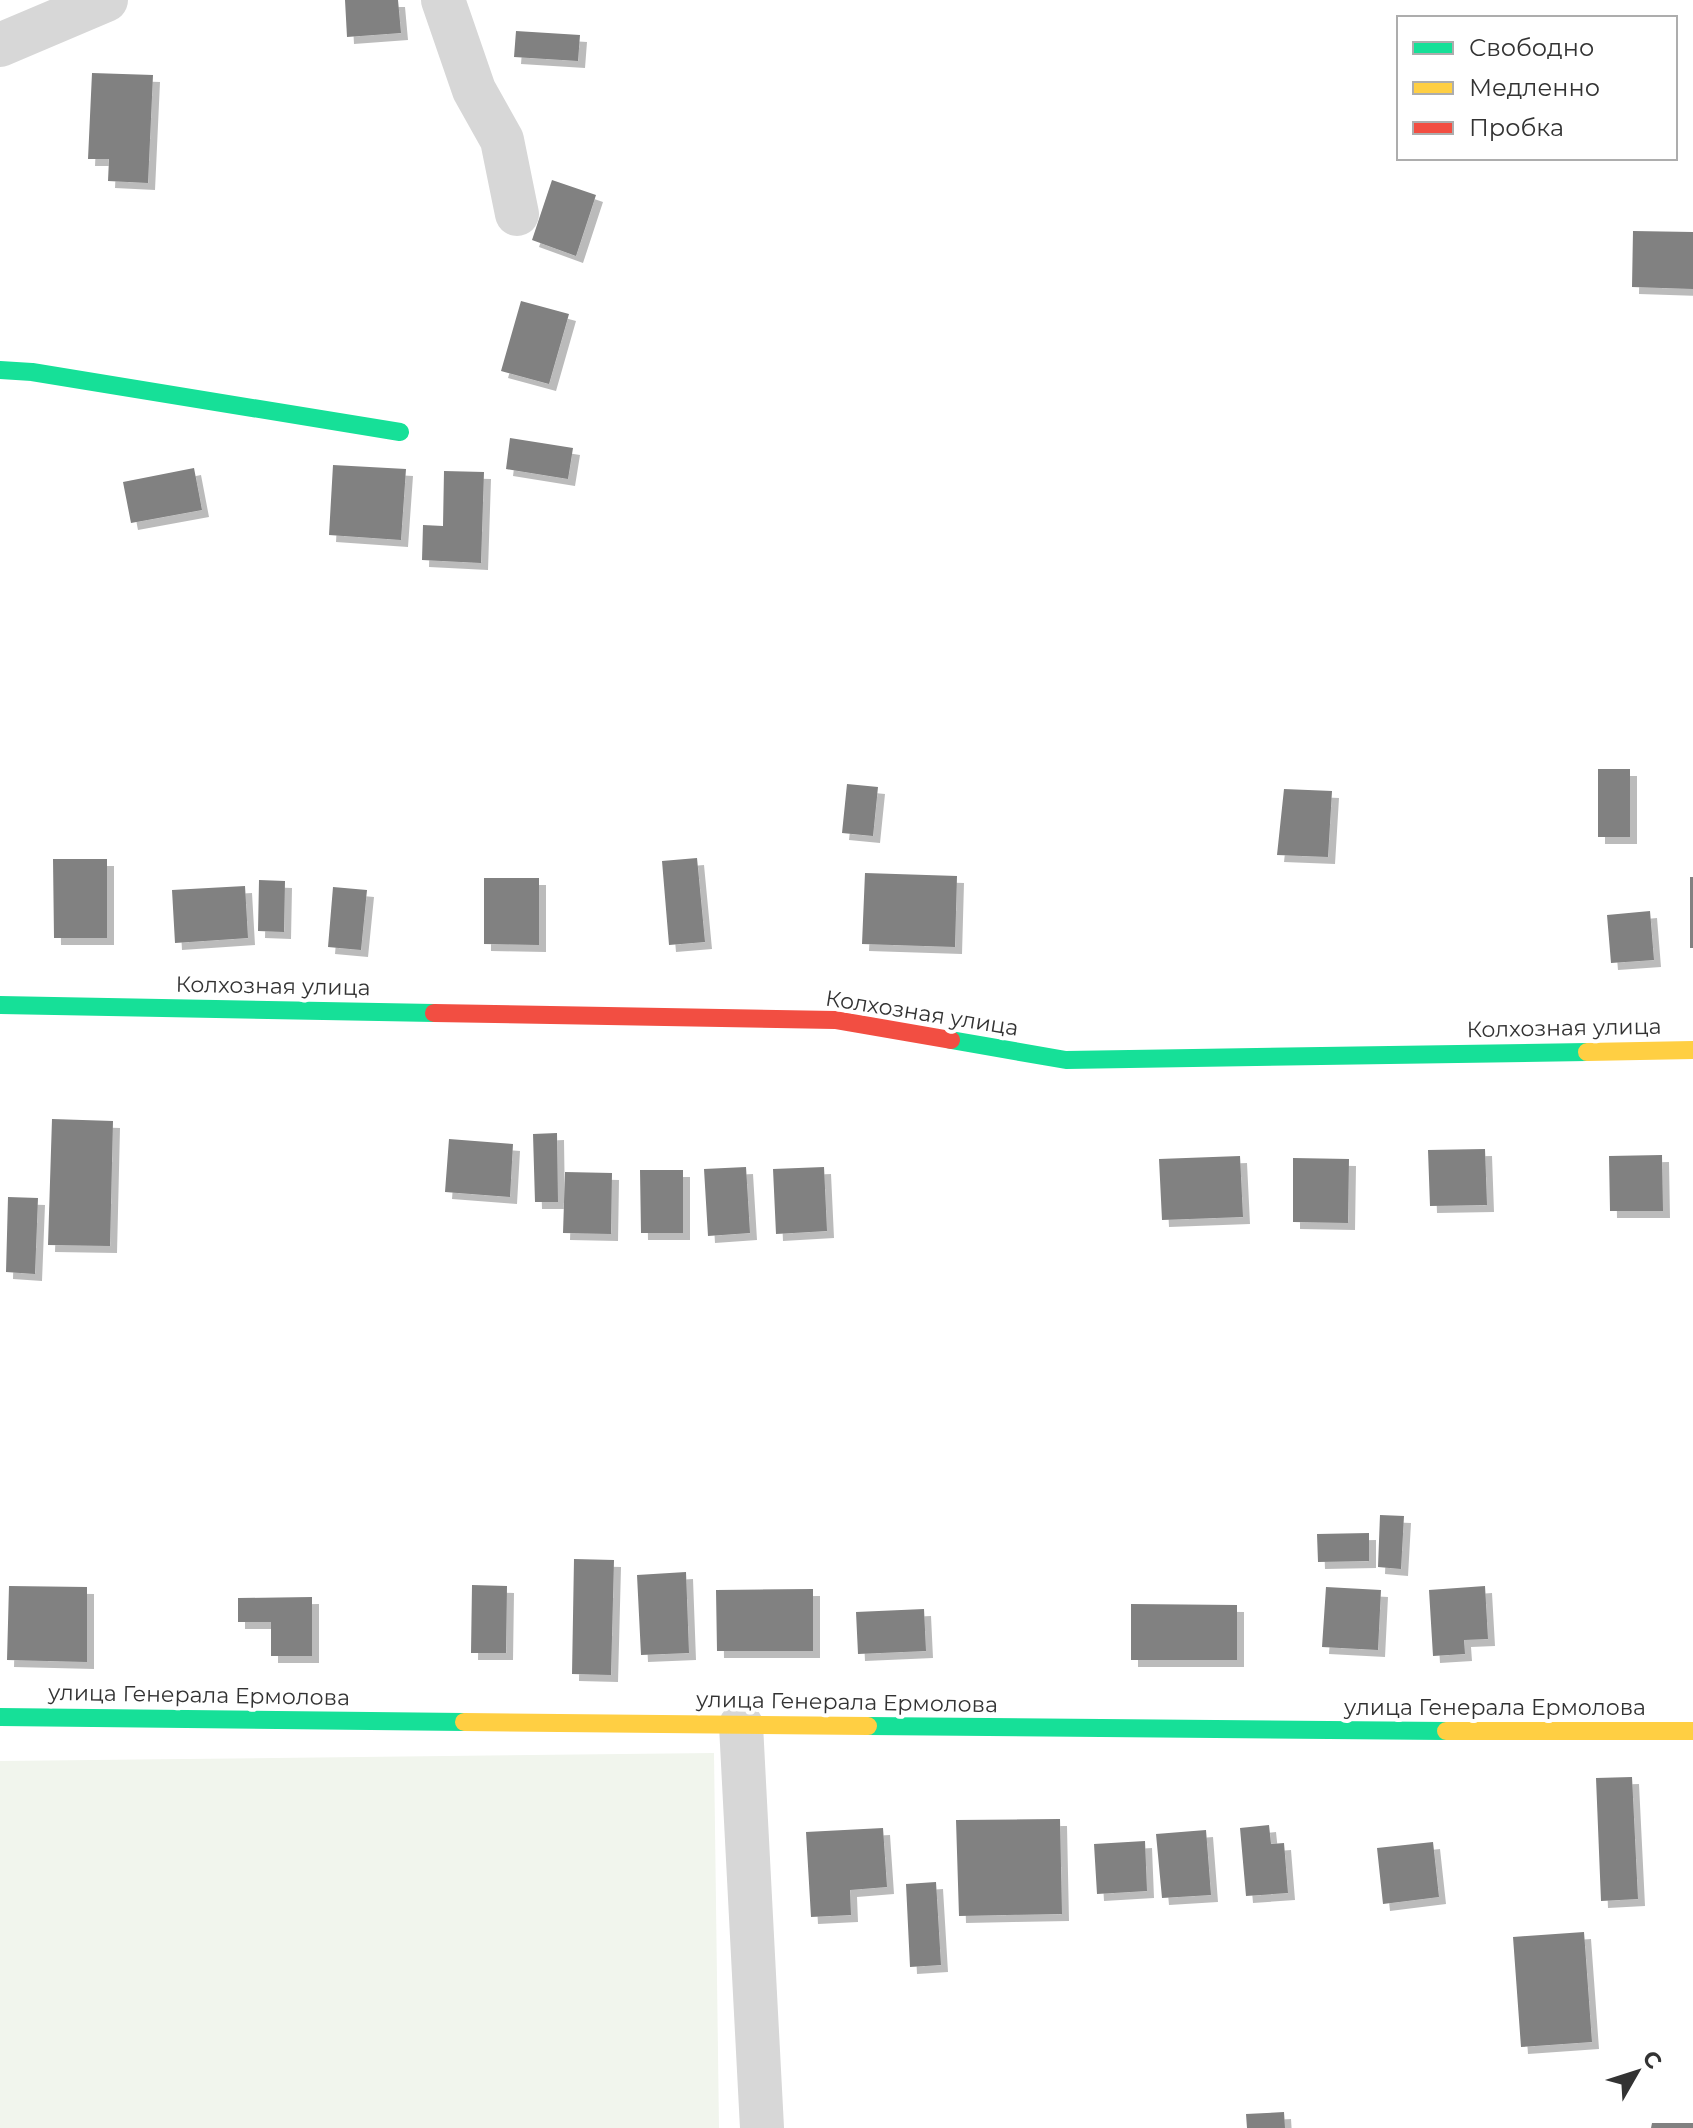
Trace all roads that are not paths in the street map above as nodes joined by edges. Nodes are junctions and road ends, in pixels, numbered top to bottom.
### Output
1 (106, 0) edge
2 (443, 0) edge
3 (0, 45) edge
4 (517, 214) dead end
5 (0, 370) edge
6 (400, 432) dead end
7 (0, 1005) edge
8 (1693, 1050) edge
9 (0, 1717) edge
10 (741, 1725) junction
11 (1693, 1731) edge
12 (762, 2128) edge

1 - 3 street
2 - 4 street
5 - 6 street
7 - 8 street, Колхозная улица
9 - 10 street, улица Генерала Ермолова
10 - 11 street, улица Генерала Ермолова
10 - 12 street

